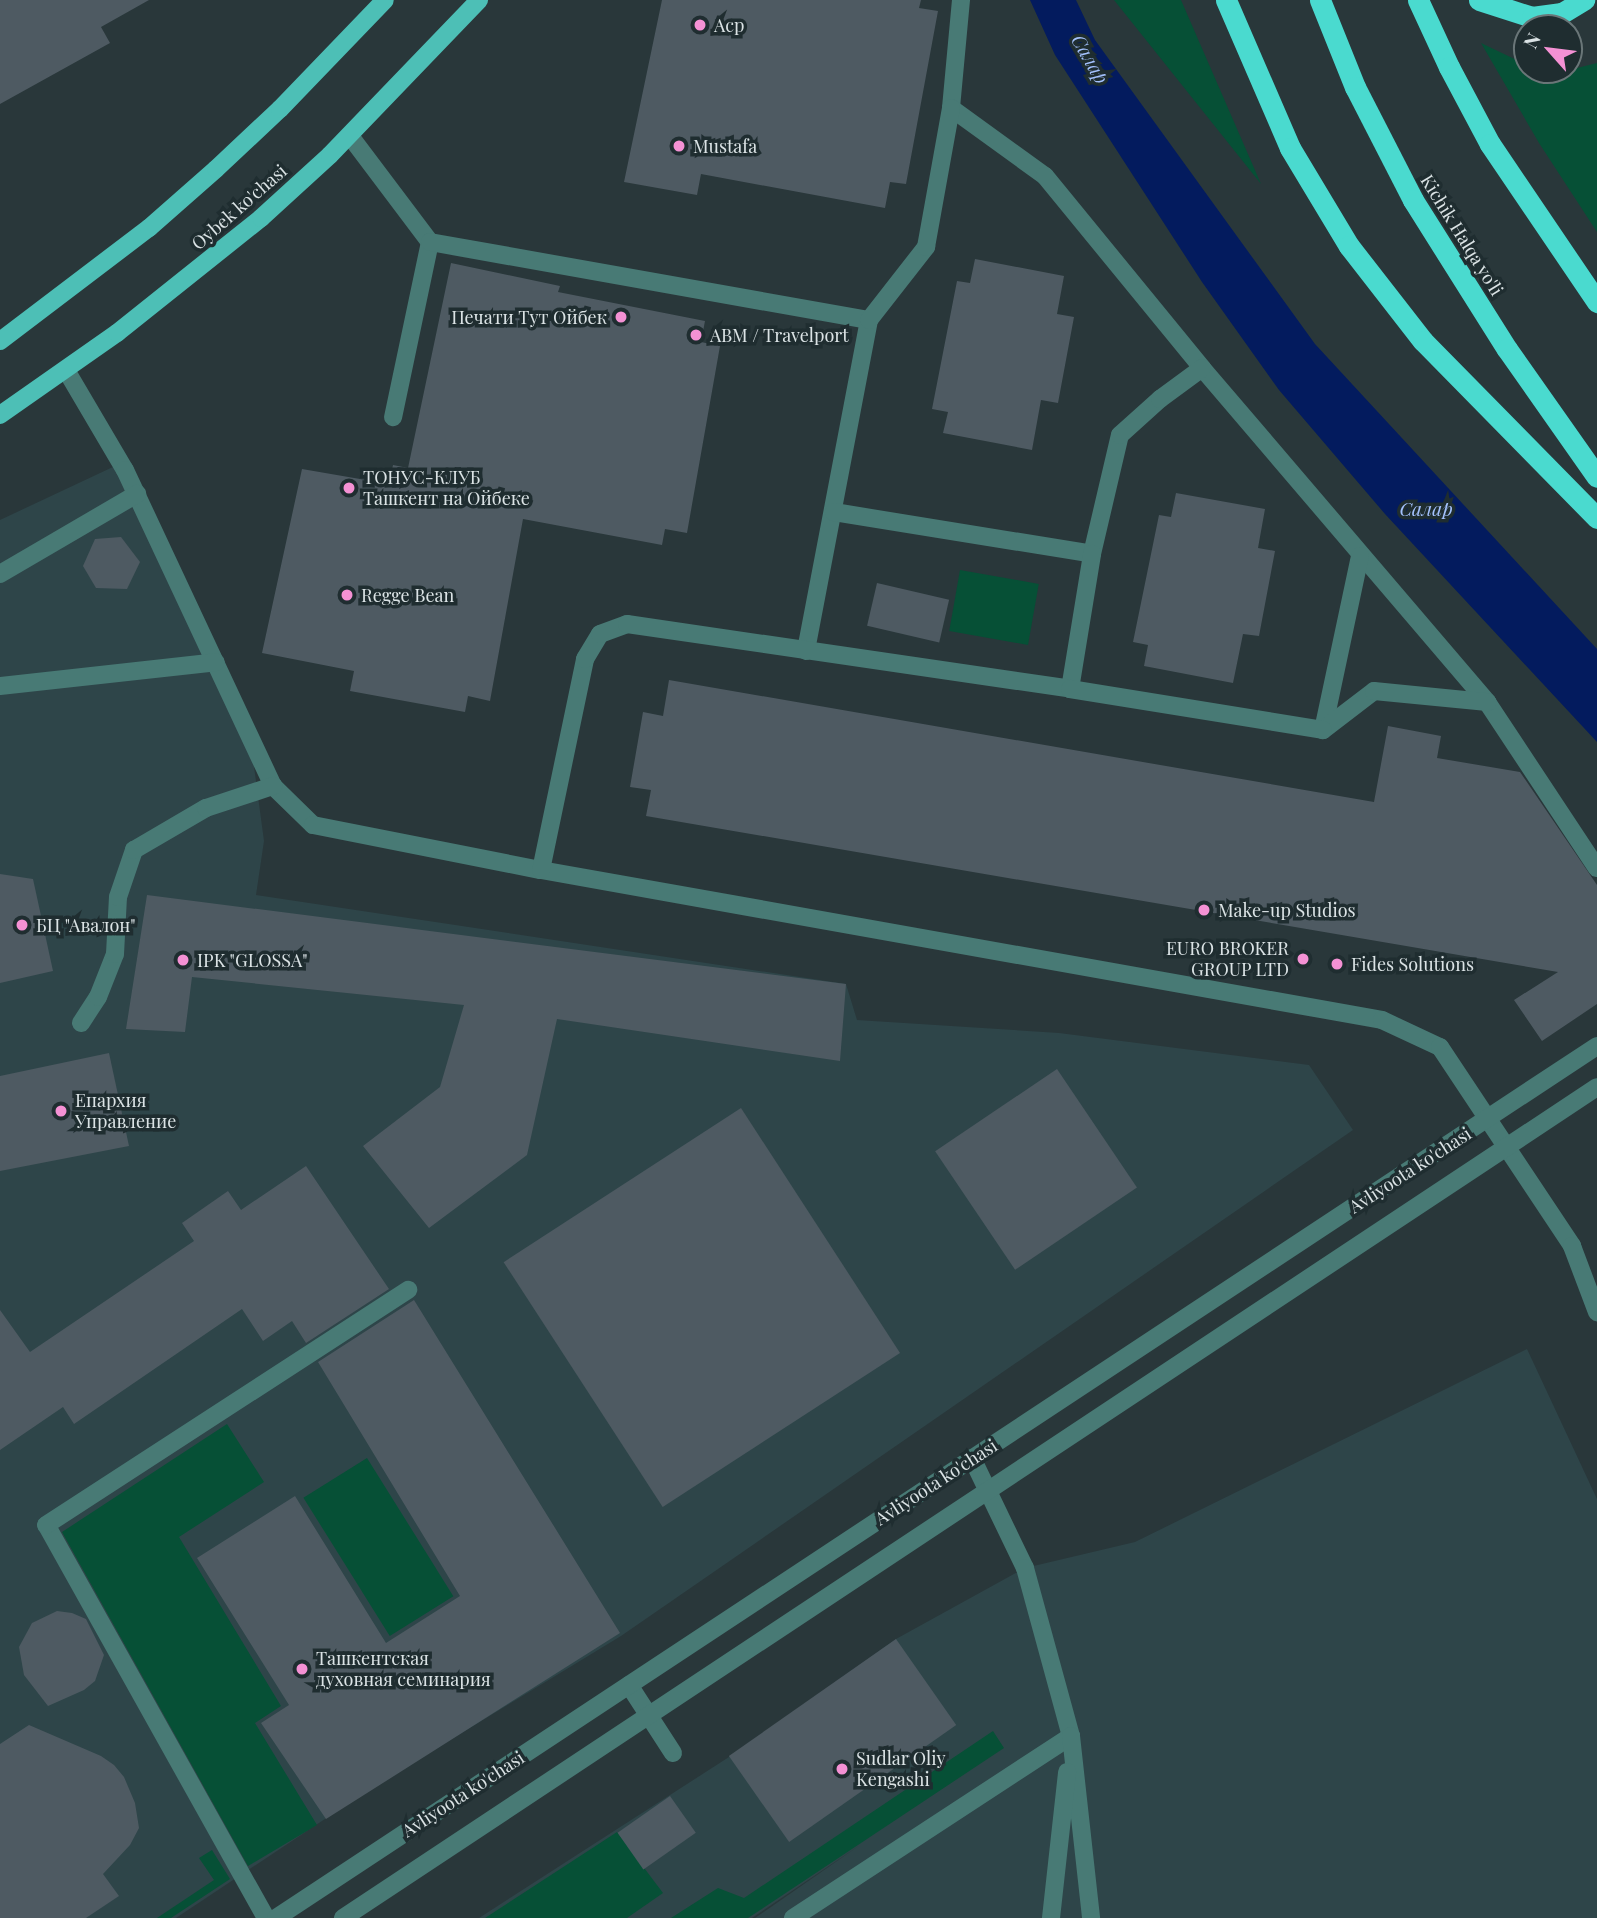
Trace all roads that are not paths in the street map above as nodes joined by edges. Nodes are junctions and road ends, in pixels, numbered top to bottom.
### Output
1 (385, 0) edge
2 (479, 0) edge
3 (961, 0) edge
4 (1226, 0) edge
5 (1320, 0) edge
6 (1419, 0) edge
7 (1479, 0) edge
8 (1584, 0) edge
9 (951, 108) junction
10 (350, 136) junction
11 (430, 242) junction
12 (1597, 302) edge
13 (869, 320) junction
14 (0, 341) edge
15 (1202, 368) junction
16 (66, 370) junction
17 (0, 415) edge
18 (393, 417) dead end
19 (1597, 477) edge
20 (137, 494) junction
21 (834, 512) junction
22 (1597, 518) edge
23 (1093, 554) junction
24 (1360, 556) junction
25 (0, 575) edge
26 (806, 651) junction
27 (216, 662) junction
28 (0, 686) edge
29 (1070, 689) junction
30 (1487, 702) junction
31 (1322, 730) junction
32 (273, 786) junction
33 (1597, 868) edge
34 (541, 870) junction
35 (81, 1023) dead end
36 (1597, 1046) edge
37 (1597, 1087) edge
38 (1486, 1120) junction
39 (1505, 1147) junction
40 (408, 1290) dead end
41 (1597, 1312) edge
42 (972, 1458) junction
43 (988, 1490) junction
44 (629, 1685) junction
45 (648, 1716) junction
46 (1071, 1736) junction
47 (673, 1753) dead end
48 (266, 1918) edge
49 (276, 1918) edge
50 (343, 1918) edge
51 (793, 1918) edge
52 (1051, 1918) edge
53 (1091, 1918) edge

1 - 14 main road
2 - 10 main road, Oybek ko'chasi
3 - 9 street
4 - 22 highway
5 - 19 highway, Kichik Halqa yo'li
6 - 12 highway
7 - 8 highway
9 - 13 street
9 - 15 street
10 - 11 street
10 - 16 main road, Oybek ko'chasi
11 - 13 street
11 - 18 street
13 - 21 street
15 - 23 street
15 - 24 street
16 - 17 main road, Oybek ko'chasi
16 - 20 street
20 - 25 street
20 - 27 street
21 - 23 street
21 - 26 street
23 - 29 street
24 - 30 street
24 - 31 street
26 - 29 street
26 - 34 street
27 - 28 street
27 - 32 street
29 - 31 street
30 - 31 street
30 - 33 street
32 - 34 street
32 - 35 street
34 - 38 street
36 - 38 street, Avliyoota ko'chasi
37 - 39 street, Avliyoota ko'chasi
38 - 39 street
38 - 42 street, Avliyoota ko'chasi
39 - 41 street
39 - 43 street, Avliyoota ko'chasi
40 - 48 street
42 - 43 street
42 - 44 street, Avliyoota ko'chasi
43 - 45 street, Avliyoota ko'chasi
43 - 46 street
44 - 45 street
44 - 49 street, Avliyoota ko'chasi
45 - 47 street
45 - 50 street, Avliyoota ko'chasi
46 - 51 street
46 - 52 street
46 - 53 street

